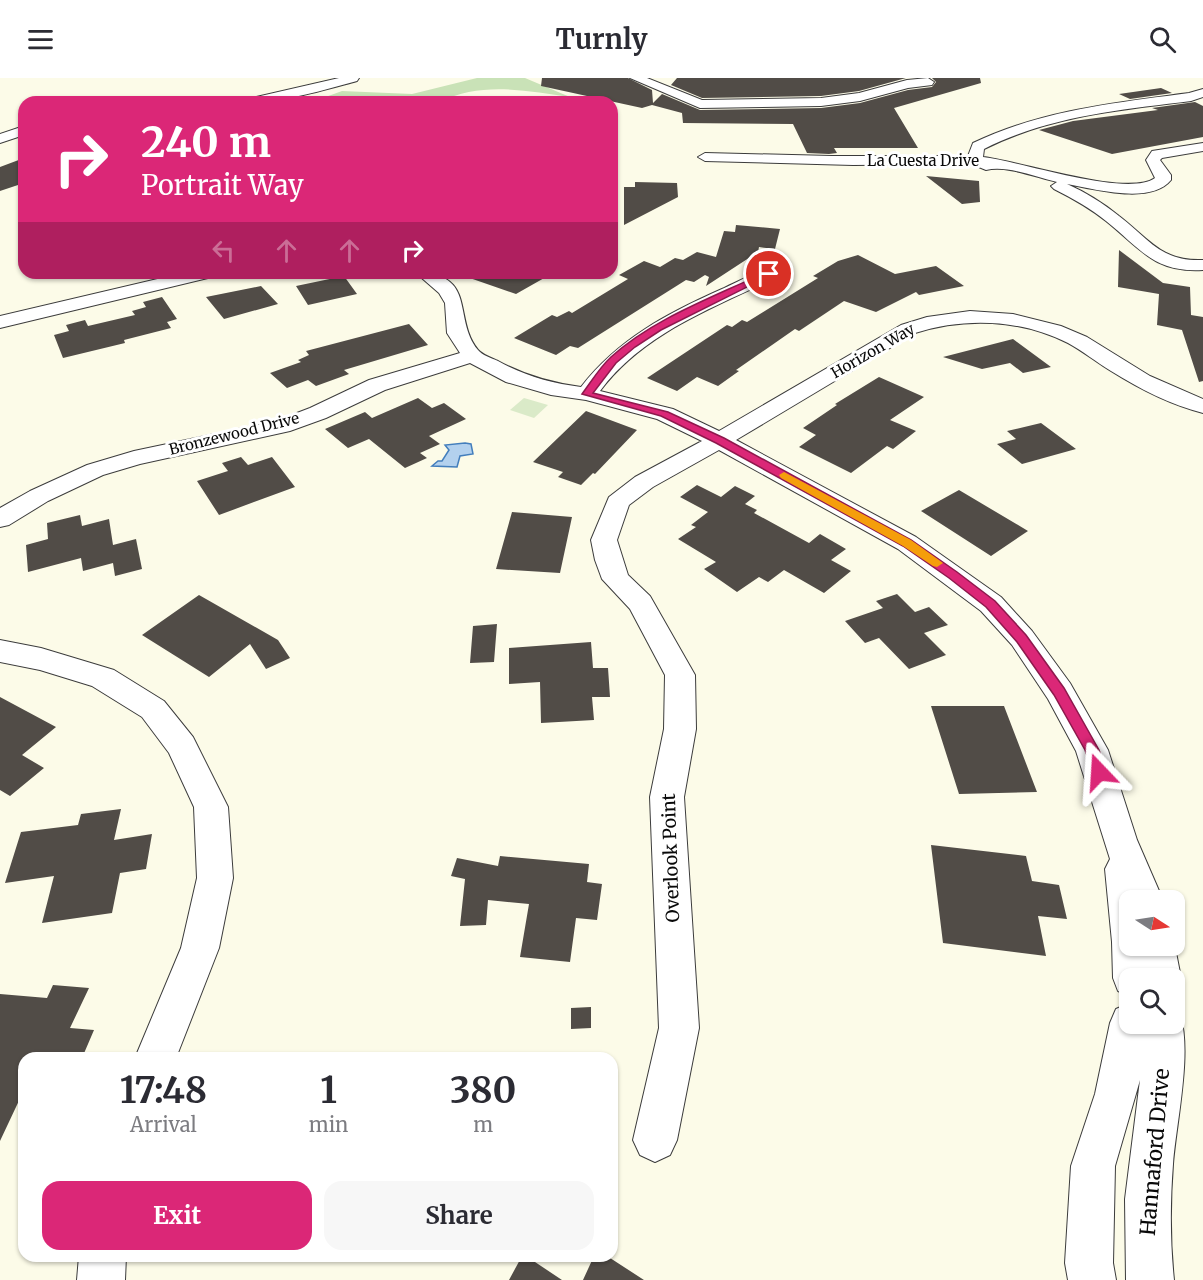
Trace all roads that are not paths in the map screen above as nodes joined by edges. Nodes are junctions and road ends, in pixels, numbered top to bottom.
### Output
1 (353, 78) edge
2 (636, 78) edge
3 (927, 82) dead end
4 (1201, 88) edge
5 (282, 96) edge
6 (18, 132) edge
7 (0, 139) edge
8 (1203, 147) edge
9 (705, 157) dead end
10 (976, 160) junction
11 (1202, 266) edge
12 (769, 274) dead end
13 (181, 279) edge
14 (433, 279) edge
15 (0, 322) edge
16 (472, 356) junction
17 (587, 394) junction
18 (1203, 406) edge
19 (720, 441) junction
20 (0, 519) edge
21 (0, 651) edge
22 (1120, 840) junction
23 (1125, 890) edge
24 (1140, 890) edge
25 (1128, 1034) edge
26 (1164, 1034) edge
27 (157, 1052) edge
28 (655, 1140) dead end
29 (102, 1262) edge
30 (101, 1280) edge
31 (1092, 1280) edge
32 (1150, 1280) edge

1 - 5 street
2 - 3 street
4 - 10 street
6 - 7 street
8 - 10 street, La Cuesta Drive
9 - 10 street, La Cuesta Drive
10 - 11 street
12 - 17 street
13 - 15 street
14 - 16 street
16 - 17 street
16 - 20 street, Bronzewood Drive
17 - 19 street
18 - 19 street, Horizon Way
19 - 22 street
19 - 28 street, Overlook Point
21 - 27 street
22 - 23 street
22 - 24 street
25 - 31 street
26 - 32 street, Hannaford Drive
29 - 30 street

